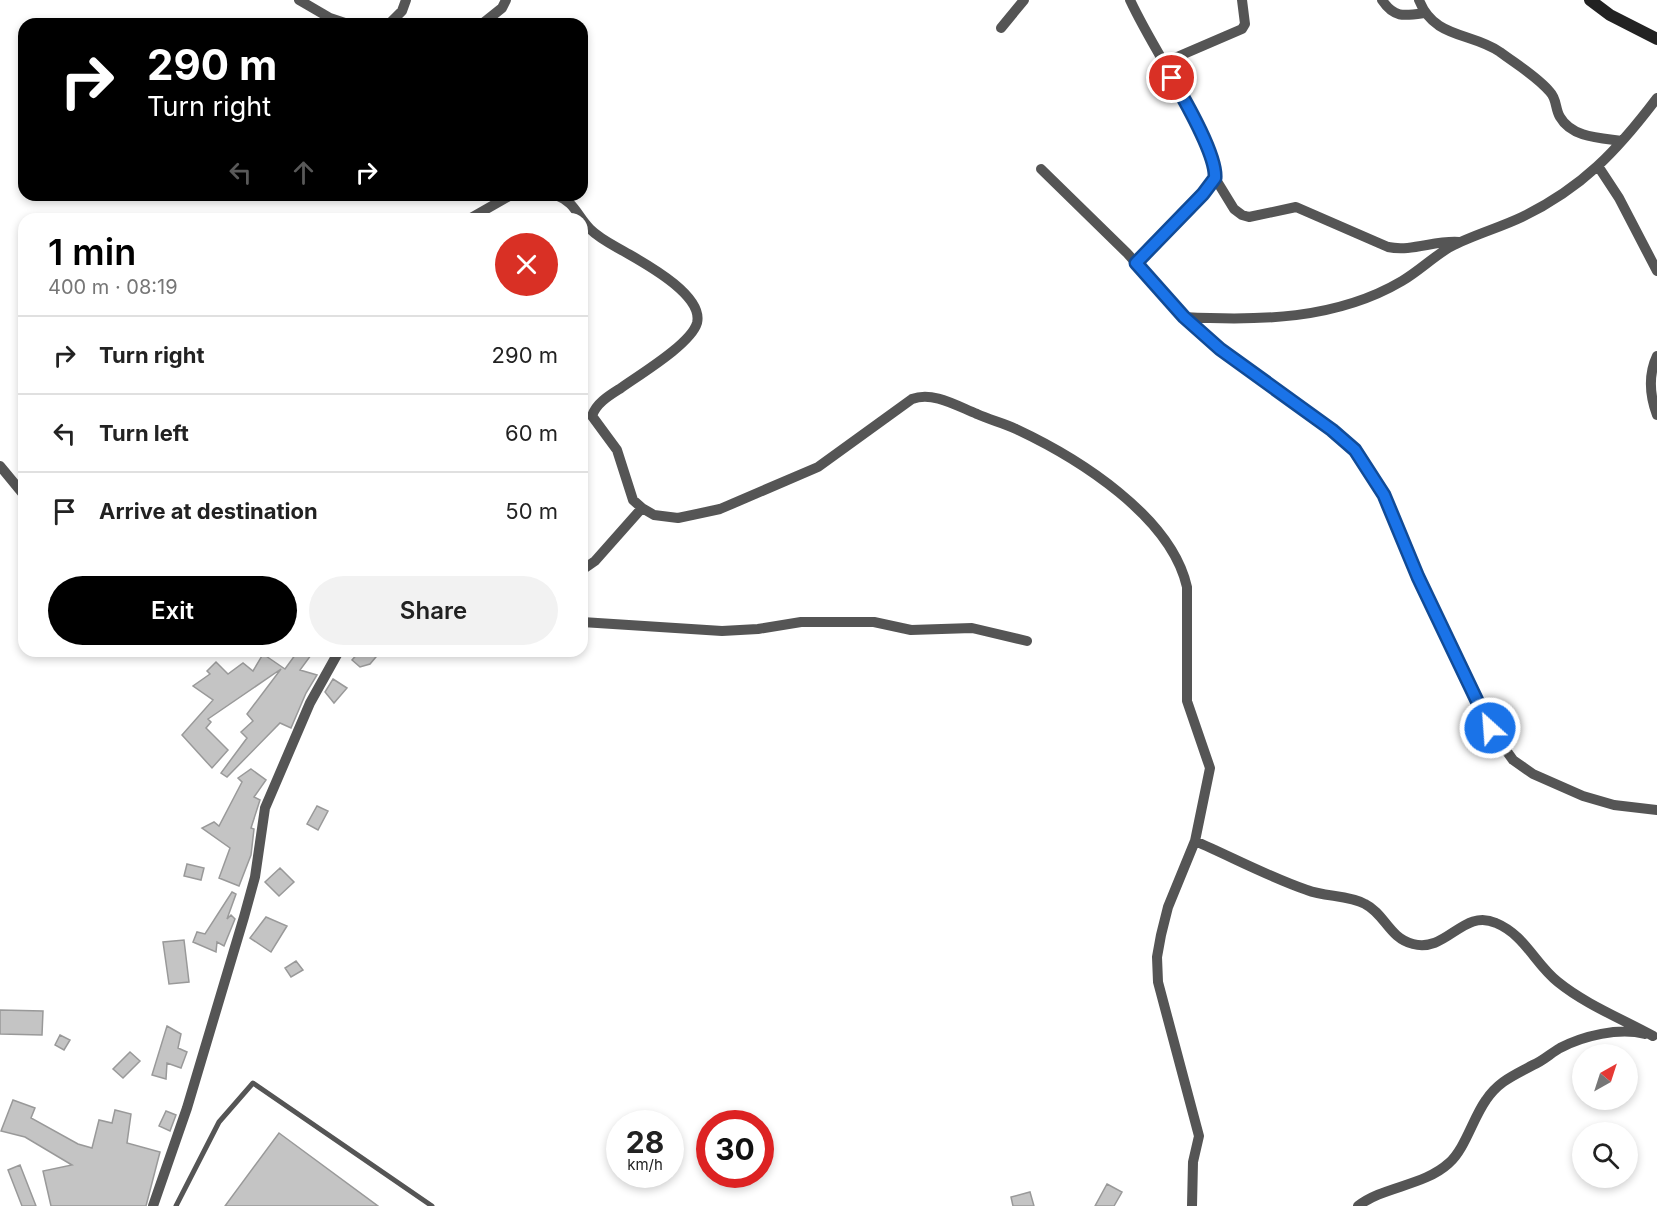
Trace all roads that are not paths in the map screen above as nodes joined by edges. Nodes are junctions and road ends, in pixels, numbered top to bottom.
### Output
1 (299, 0) edge
2 (406, 0) edge
3 (506, 0) edge
4 (1024, 0) edge
5 (1130, 0) edge
6 (1242, 0) edge
7 (1382, 0) edge
8 (1419, 0) edge
9 (1590, 0) edge
10 (1424, 13) junction
11 (330, 18) edge
12 (395, 18) edge
13 (490, 18) edge
14 (1001, 28) dead end
15 (1657, 39) edge
16 (1163, 63) junction
17 (1657, 98) edge
18 (1622, 141) junction
19 (1598, 166) junction
20 (1041, 169) dead end
21 (1215, 178) junction
22 (501, 201) edge
23 (568, 201) edge
24 (480, 213) edge
25 (579, 213) edge
26 (588, 226) edge
27 (1461, 243) junction
28 (1136, 263) junction
29 (1657, 271) edge
30 (1184, 317) junction
31 (1657, 356) edge
32 (588, 409) edge
33 (593, 411) junction
34 (1657, 415) edge
35 (0, 466) edge
36 (18, 489) edge
37 (642, 508) junction
38 (588, 566) edge
39 (588, 622) edge
40 (1027, 641) dead end
41 (336, 657) edge
42 (1657, 810) edge
43 (1195, 841) junction
44 (1655, 1036) edge
45 (153, 1206) edge
46 (176, 1206) edge
47 (432, 1206) edge
48 (1192, 1206) edge
49 (1358, 1206) edge

1 - 11 street
2 - 12 street
3 - 13 street
4 - 14 street
5 - 16 street
6 - 16 street
7 - 10 street
8 - 10 street
9 - 15 street
10 - 18 street
16 - 21 street
17 - 18 street
18 - 19 street
19 - 27 street
19 - 29 street
20 - 28 street
21 - 27 street
21 - 28 street
22 - 24 street
23 - 25 street
26 - 33 street
27 - 30 street
28 - 30 street
30 - 42 street
31 - 34 street
32 - 33 street
33 - 37 street
35 - 36 street
37 - 38 street
37 - 43 street
39 - 40 street
41 - 45 street
43 - 44 street
43 - 48 street
44 - 49 street
46 - 47 lane

